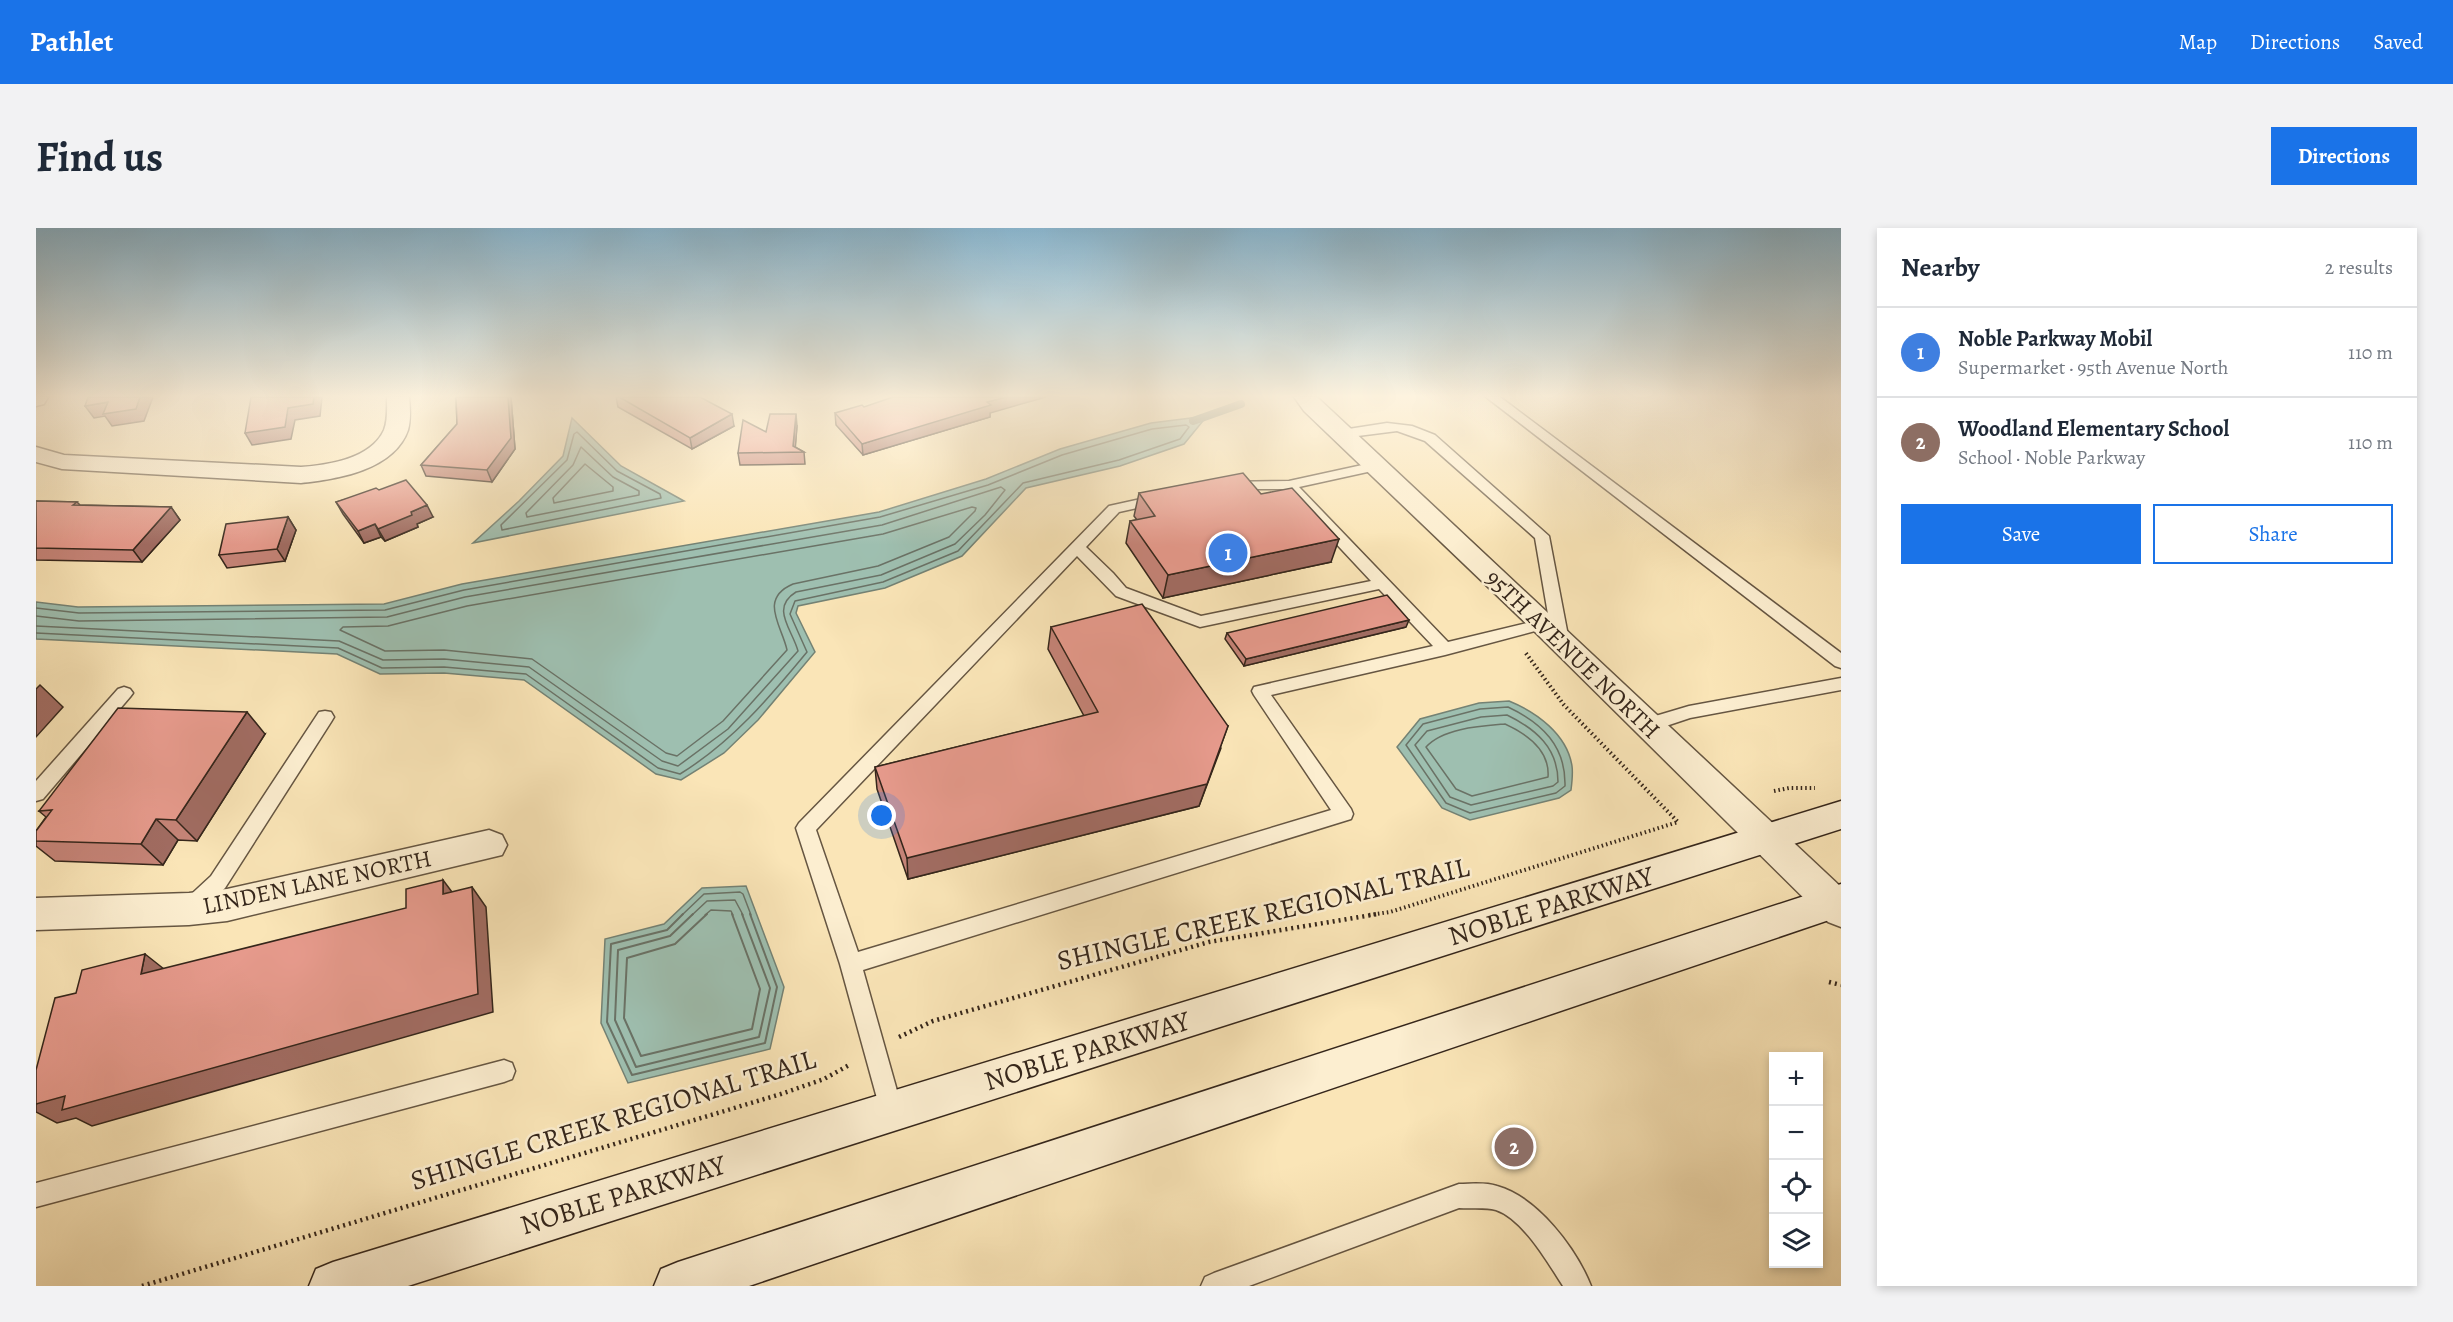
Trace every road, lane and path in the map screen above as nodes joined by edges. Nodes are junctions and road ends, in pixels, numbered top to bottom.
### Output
1 (381, 446) edge
2 (1355, 446) edge
3 (1440, 446) edge
4 (1557, 446) edge
5 (36, 453) edge
6 (1376, 466) junction
7 (1289, 484) junction
8 (1212, 488) edge
9 (1180, 495) edge
10 (1077, 547) junction
11 (1383, 583) junction
12 (1552, 632) junction
13 (1508, 634) junction
14 (1445, 649) junction
15 (1841, 662) edge
16 (1841, 684) edge
17 (124, 693) dead end
18 (325, 717) dead end
19 (1648, 725) junction
20 (1774, 791) dead end
21 (36, 794) edge
22 (1832, 801) edge
23 (1766, 839) junction
24 (489, 845) dead end
25 (1838, 905) edge
26 (189, 909) junction
27 (38, 920) edge
28 (850, 964) junction
29 (1829, 982) dead end
30 (1841, 985) edge
31 (874, 1050) junction
32 (504, 1071) dead end
33 (891, 1112) junction
34 (36, 1195) edge
35 (142, 1286) edge
36 (333, 1286) edge
37 (678, 1286) edge
38 (1214, 1286) edge
39 (1578, 1286) edge

1 - 5 main road
2 - 6 main road, 95TH AVENUE NORTH
3 - 12 lane
4 - 15 lane
6 - 7 lane
6 - 12 main road, 95TH AVENUE NORTH
7 - 8 lane
7 - 11 lane
9 - 10 lane
10 - 11 lane
10 - 28 lane
11 - 14 lane
12 - 13 lane
12 - 19 main road, 95TH AVENUE NORTH
13 - 14 lane
13 - 31 path, SHINGLE CREEK REGIONAL TRAIL
14 - 28 lane
16 - 19 lane
17 - 21 lane
18 - 26 lane
19 - 23 main road, 95TH AVENUE NORTH
20 - 22 path
22 - 23 main road, NOBLE PARKWAY
23 - 25 main road, 95TH AVENUE NORTH
23 - 33 main road, NOBLE PARKWAY
24 - 26 main road, LINDEN LANE NORTH
25 - 37 main road
26 - 27 main road, LINDEN LANE NORTH
28 - 31 lane
29 - 30 path
31 - 33 lane
31 - 35 path, SHINGLE CREEK REGIONAL TRAIL
32 - 34 lane
33 - 36 main road, NOBLE PARKWAY
38 - 39 lane

